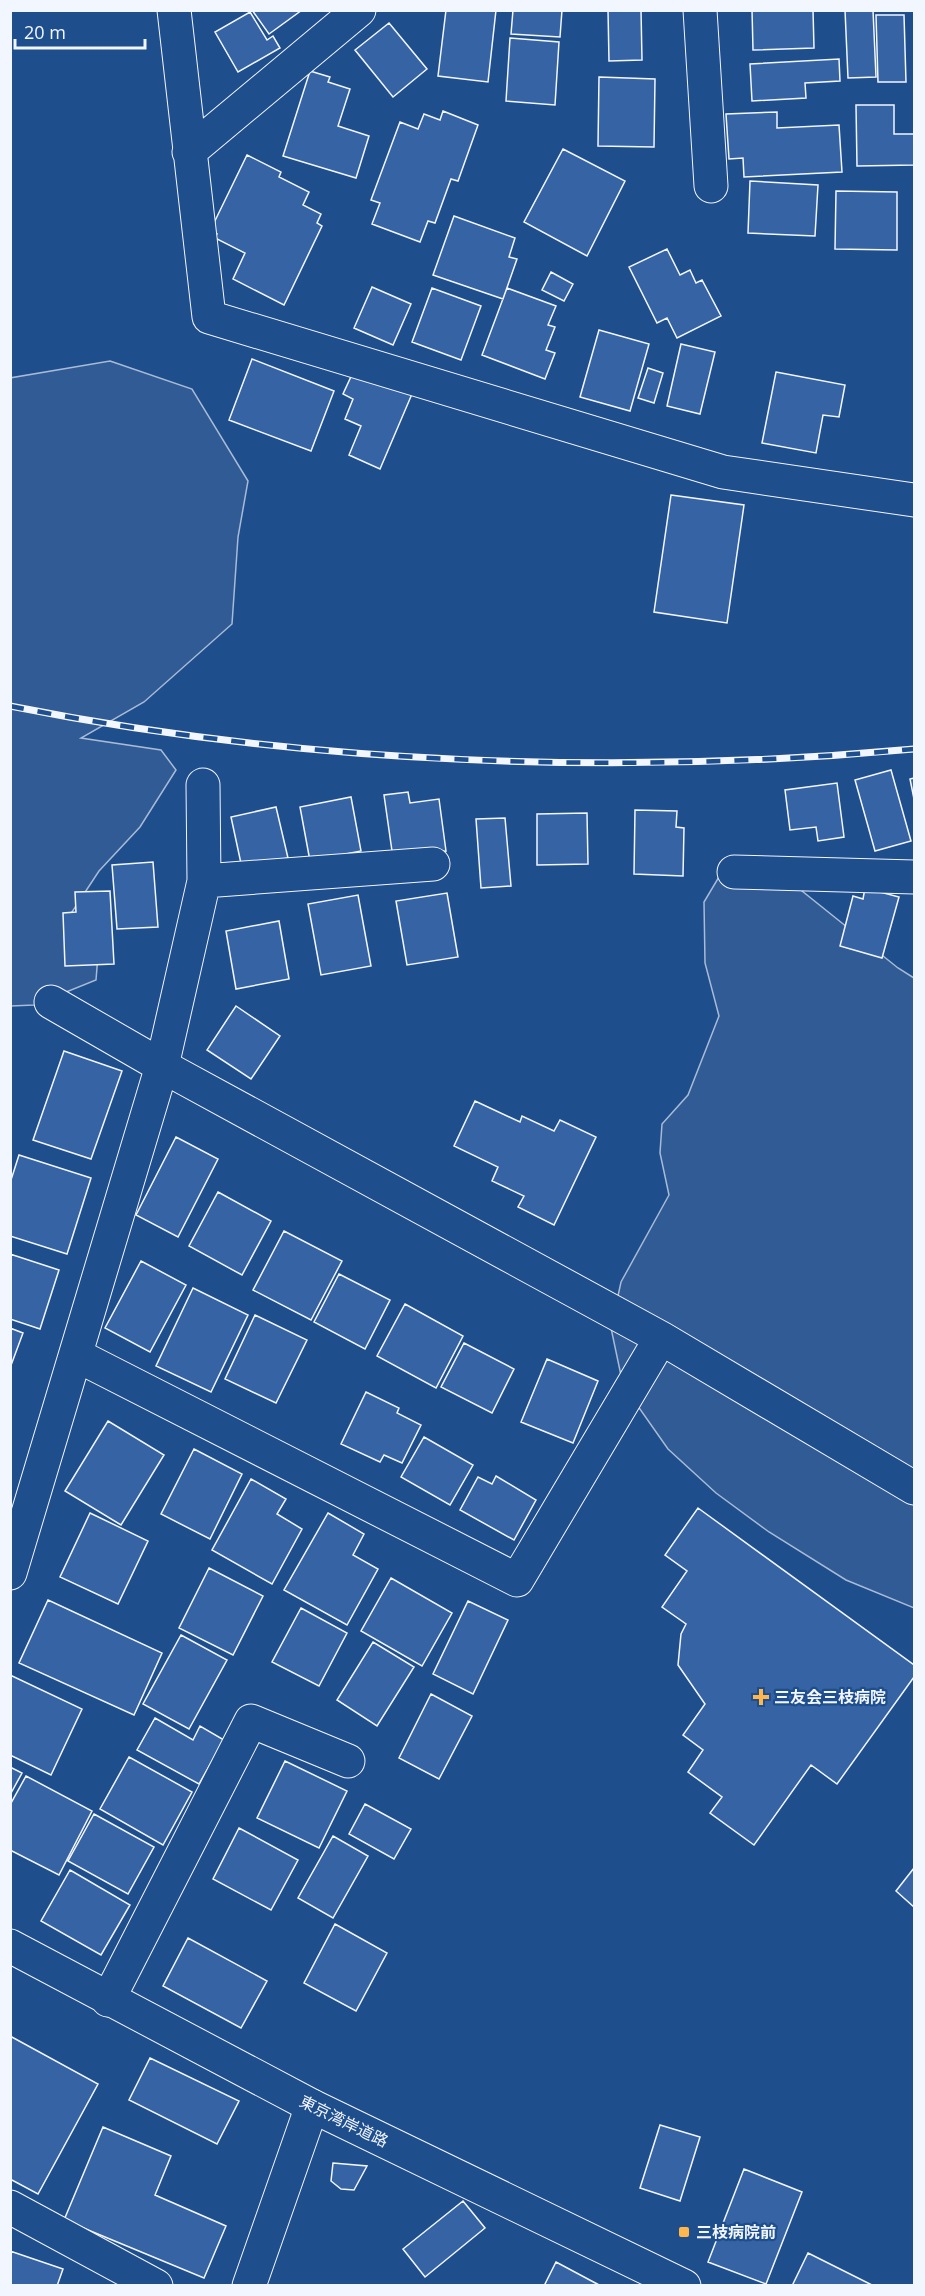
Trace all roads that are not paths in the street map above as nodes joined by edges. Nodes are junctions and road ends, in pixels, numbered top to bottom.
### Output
1 (174, 10) edge
2 (359, 10) edge
3 (700, 10) edge
4 (189, 152) junction
5 (711, 186) dead end
6 (915, 500) edge
7 (203, 785) dead end
8 (433, 864) dead end
9 (734, 872) dead end
10 (915, 877) edge
11 (204, 881) junction
12 (51, 1002) dead end
13 (162, 1066) junction
14 (661, 1338) junction
15 (78, 1356) junction
16 (915, 1488) edge
17 (10, 1573) edge
18 (348, 1761) dead end
19 (10, 1946) edge
20 (108, 2000) junction
21 (312, 2106) junction
22 (10, 2207) edge
23 (156, 2286) edge
24 (249, 2286) edge
25 (684, 2286) edge

1 - 4 main road
2 - 4 main road
3 - 5 main road
4 - 6 main road
7 - 11 main road
8 - 11 main road
9 - 10 main road
11 - 13 main road
12 - 13 main road
13 - 14 main road
13 - 15 main road
14 - 15 main road
14 - 16 main road
15 - 17 main road
18 - 20 main road
19 - 20 main road, 東京湾岸道路
20 - 21 main road, 東京湾岸道路
21 - 24 main road
21 - 25 main road, 東京湾岸道路
22 - 23 main road

